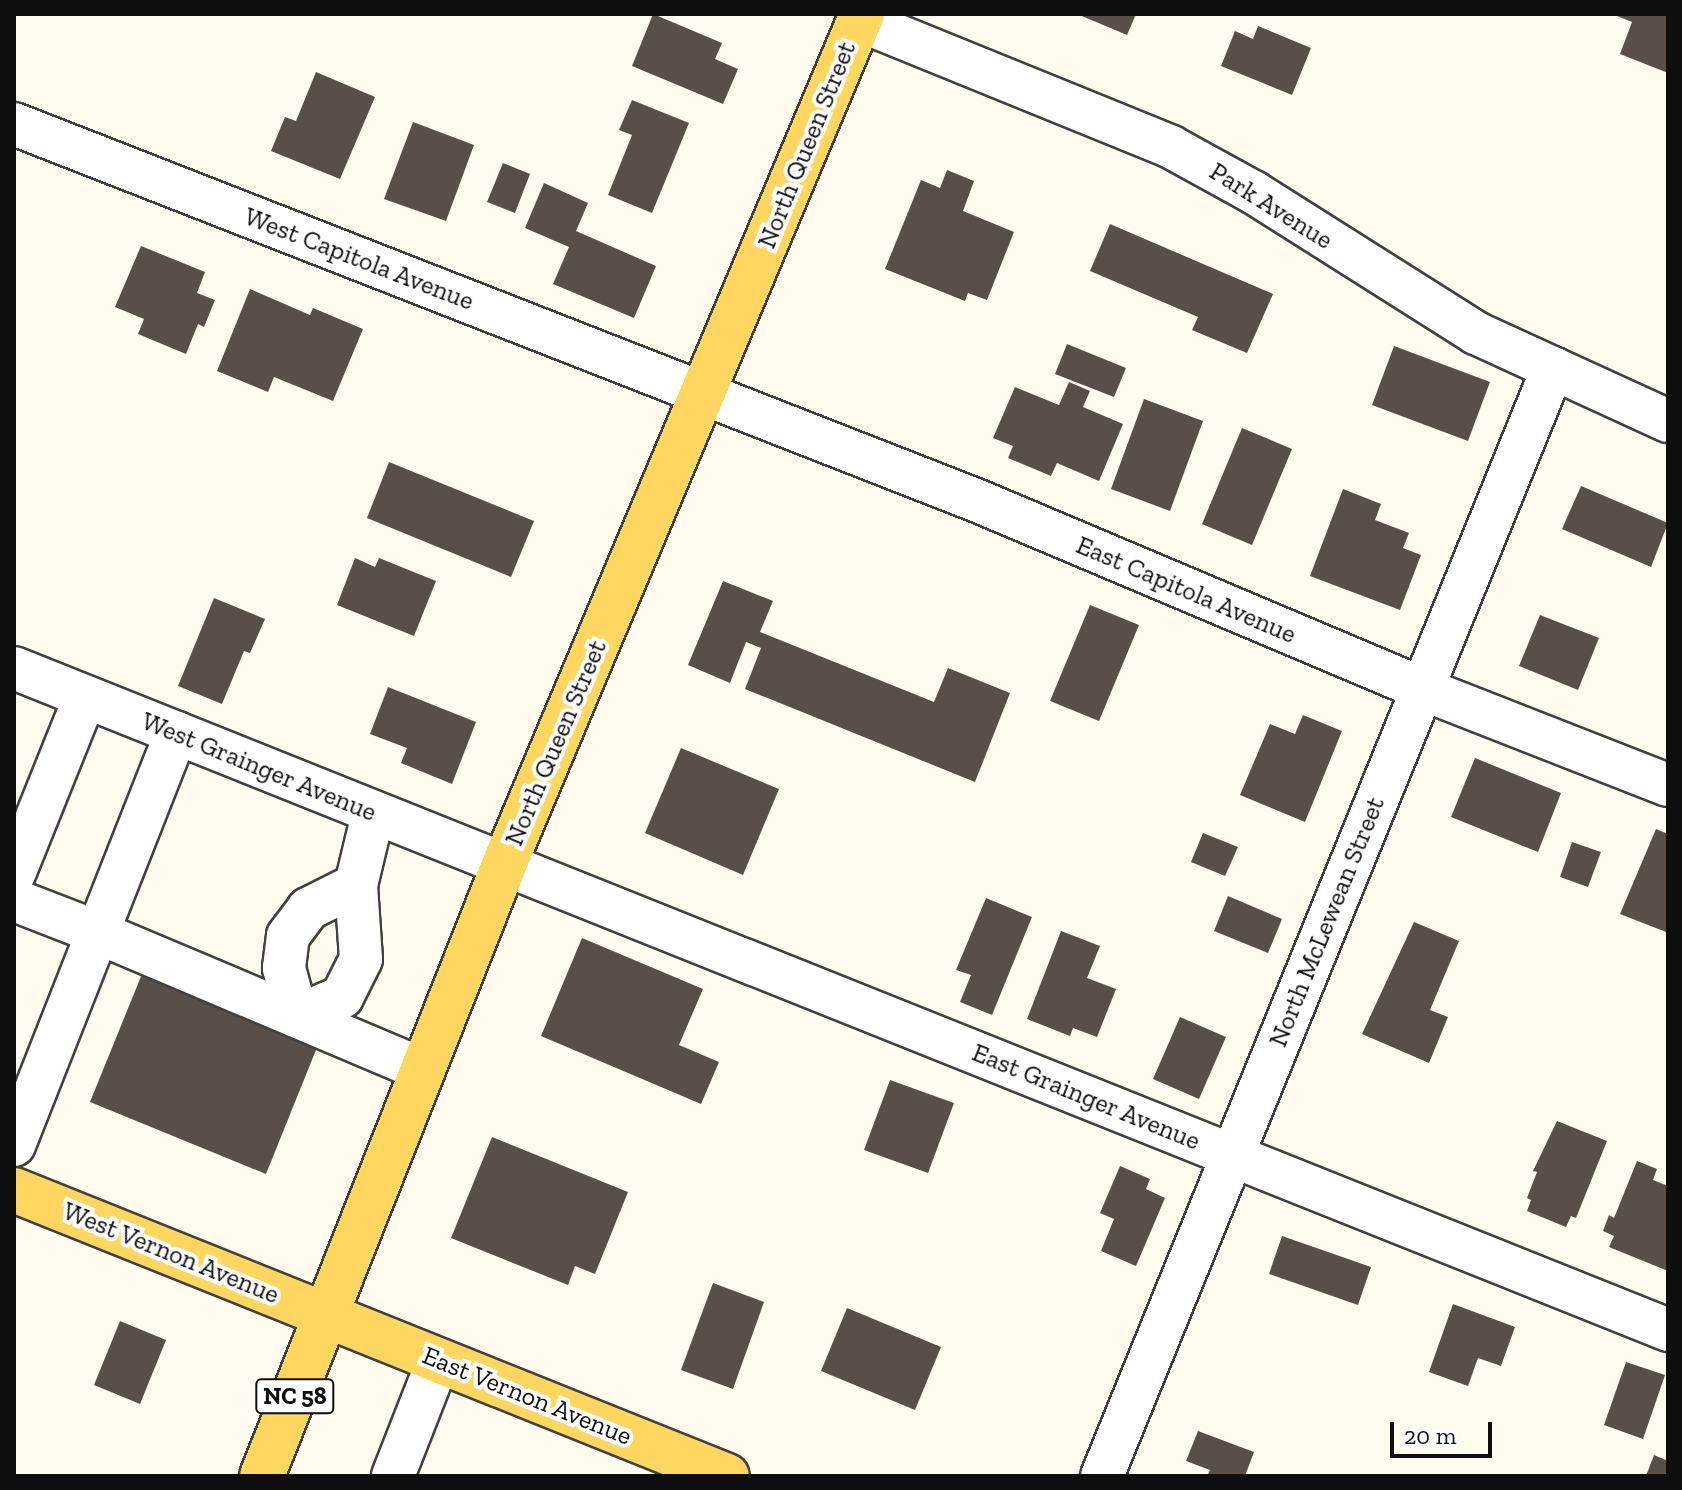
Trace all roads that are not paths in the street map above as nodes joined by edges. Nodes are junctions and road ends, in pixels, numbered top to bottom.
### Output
1 (860, 17) edge
2 (14, 124) edge
3 (1553, 368) junction
4 (705, 394) junction
5 (1668, 421) edge
6 (15, 672) edge
7 (1420, 688) junction
8 (85, 697) junction
9 (176, 733) junction
10 (1668, 785) edge
11 (373, 814) junction
12 (504, 865) junction
13 (14, 874) edge
14 (356, 885) junction
15 (14, 900) edge
16 (99, 933) junction
17 (297, 1016) junction
18 (421, 1069) junction
19 (14, 1145) edge
20 (1231, 1155) junction
21 (14, 1190) edge
22 (327, 1316) junction
23 (1668, 1330) edge
24 (438, 1361) junction
25 (262, 1476) edge
26 (393, 1476) edge
27 (727, 1476) edge
28 (1102, 1476) edge

1 - 3 street, Park Avenue
1 - 4 main road, North Queen Street / NC 58
2 - 4 street, West Capitola Avenue
3 - 5 street, Park Avenue
3 - 7 street, North McLewean Street
4 - 7 street, East Capitola Avenue
4 - 12 main road, North Queen Street / NC 58
6 - 8 street, West Grainger Avenue
7 - 10 street, East Capitola Avenue
7 - 20 street, North McLewean Street
8 - 9 street, West Grainger Avenue
8 - 13 street
9 - 11 street, West Grainger Avenue
9 - 16 street
11 - 12 street, West Grainger Avenue
11 - 14 street
12 - 18 main road, North Queen Street / NC 58
12 - 20 street, East Grainger Avenue
14 - 17 street
14 - 17 street
15 - 16 street
16 - 17 street
16 - 19 street
17 - 18 street
18 - 22 main road, North Queen Street / NC 58
20 - 23 street, East Grainger Avenue
20 - 28 street, North McLewean Street
21 - 22 main road, West Vernon Avenue
22 - 24 main road, East Vernon Avenue
22 - 25 main road, North Queen Street / NC 58
24 - 26 street
24 - 27 main road, East Vernon Avenue

